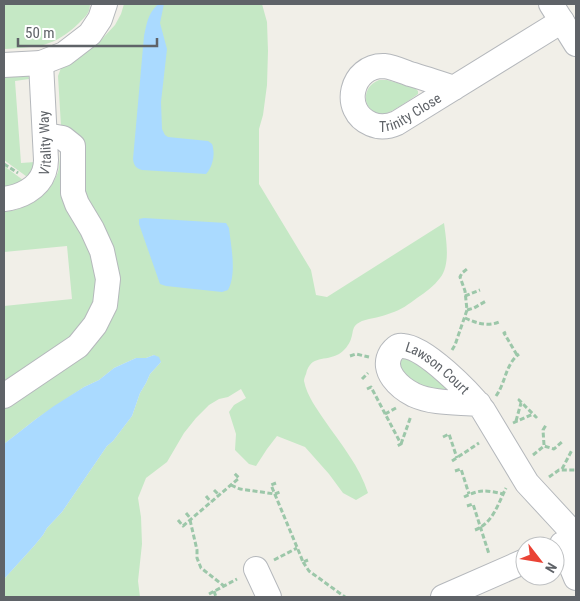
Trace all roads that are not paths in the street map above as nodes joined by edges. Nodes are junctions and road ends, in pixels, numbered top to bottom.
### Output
1 (105, 4) edge
2 (557, 13) edge
3 (576, 44) edge
4 (41, 63) junction
5 (4, 65) edge
6 (454, 88) dead end
7 (45, 135) junction
8 (4, 199) edge
9 (4, 396) edge
10 (479, 404) dead end
11 (567, 541) edge
12 (515, 565) edge
13 (256, 569) dead end
14 (576, 578) edge
15 (269, 597) edge
16 (443, 597) edge

1 - 4 street
2 - 3 street
2 - 6 street, Trinity Close
4 - 5 street
4 - 7 street, Vitality Way
7 - 8 street, Vitality Way
7 - 9 street
10 - 11 street, Lawson Court
11 - 14 street
12 - 16 street
13 - 15 street

